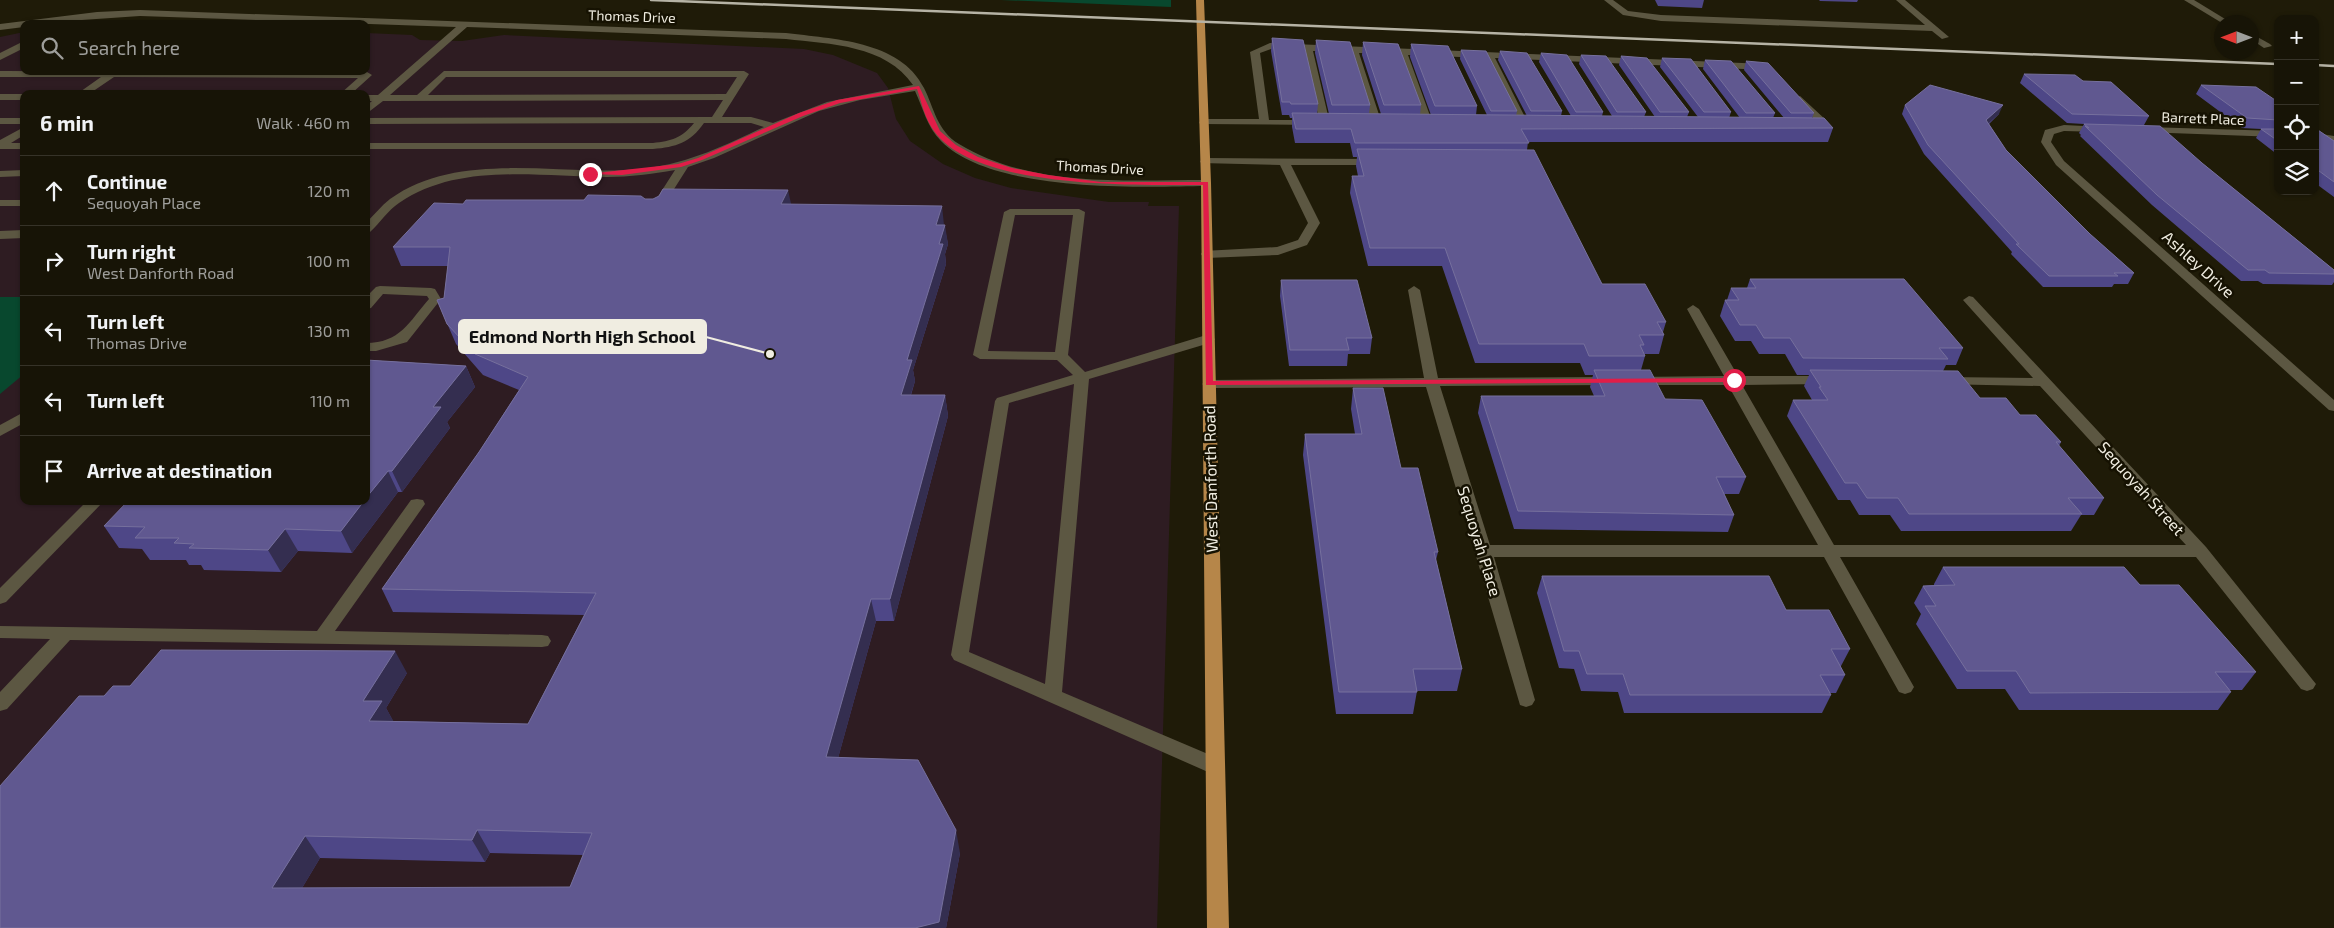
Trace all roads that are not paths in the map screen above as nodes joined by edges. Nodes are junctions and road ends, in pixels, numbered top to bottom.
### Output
1 (1200, 0) edge
2 (1608, 0) edge
3 (1900, 0) edge
4 (2188, 0) edge
5 (2214, 15) edge
6 (57, 20) edge
7 (347, 20) edge
8 (370, 21) edge
9 (465, 24) junction
10 (20, 25) edge
11 (0, 27) edge
12 (1934, 28) junction
13 (1945, 37) dead end
14 (2259, 41) edge
15 (20, 46) edge
16 (2267, 46) dead end
17 (1308, 48) junction
18 (1354, 50) junction
19 (1402, 52) junction
20 (20, 54) edge
21 (1489, 55) junction
22 (3, 56) edge
23 (1608, 60) junction
24 (1648, 62) junction
25 (1731, 65) junction
26 (0, 74) edge
27 (20, 74) edge
28 (1618, 74) edge
29 (1776, 74) edge
30 (112, 75) edge
31 (367, 75) edge
32 (1659, 76) edge
33 (1743, 79) edge
34 (919, 88) junction
35 (88, 90) edge
36 (350, 90) edge
37 (1796, 94) edge
38 (0, 97) edge
39 (20, 97) edge
40 (730, 97) junction
41 (370, 98) edge
42 (381, 98) junction
43 (419, 98) junction
44 (370, 108) edge
45 (701, 120) junction
46 (715, 120) junction
47 (20, 121) edge
48 (370, 121) edge
49 (0, 122) edge
50 (1204, 122) junction
51 (1264, 123) junction
52 (1377, 124) edge
53 (1429, 124) edge
54 (1538, 125) edge
55 (774, 126) junction
56 (1802, 127) edge
57 (2110, 129) edge
58 (2139, 130) edge
59 (20, 133) edge
60 (2274, 134) edge
61 (2319, 137) edge
62 (2334, 139) edge
63 (0, 146) edge
64 (20, 146) edge
65 (370, 146) edge
66 (1205, 161) junction
67 (1284, 161) junction
68 (1390, 162) edge
69 (684, 164) junction
70 (20, 173) edge
71 (0, 174) edge
72 (1206, 183) junction
73 (0, 203) edge
74 (20, 203) edge
75 (654, 214) edge
76 (370, 226) edge
77 (20, 234) edge
78 (0, 235) edge
79 (1207, 254) junction
80 (1414, 290) dead end
81 (1969, 300) dead end
82 (370, 301) edge
83 (1693, 309) dead end
84 (1208, 338) junction
85 (370, 347) edge
86 (1060, 356) junction
87 (1082, 377) junction
88 (1734, 380) junction
89 (1841, 380) edge
90 (1929, 381) edge
91 (2046, 382) junction
92 (1432, 383) junction
93 (1209, 384) junction
94 (2334, 406) edge
95 (20, 419) edge
96 (0, 432) edge
97 (417, 504) dead end
98 (92, 505) edge
99 (1484, 551) junction
100 (1830, 551) junction
101 (2200, 551) junction
102 (0, 598) edge
103 (0, 632) edge
104 (66, 633) junction
105 (322, 637) junction
106 (542, 641) dead end
107 (2307, 684) dead end
108 (1905, 687) dead end
109 (1054, 696) junction
110 (1526, 700) dead end
111 (0, 704) edge
112 (1215, 766) junction
113 (1218, 928) edge

1 - 50 main road, West Danforth Road
2 - 12 street
3 - 12 street
4 - 5 street
6 - 7 street, Thomas Drive
8 - 9 street, Thomas Drive
9 - 34 street, Thomas Drive
9 - 42 street
10 - 11 street, Thomas Drive
12 - 13 street
14 - 16 street
15 - 22 street
17 - 18 street
17 - 51 street
17 - 51 street
18 - 19 street
18 - 52 street
19 - 21 street
19 - 53 street
20 - 22 street
21 - 23 street
21 - 54 street
23 - 24 street
23 - 28 street
24 - 25 street
24 - 32 street
25 - 29 street
25 - 33 street
26 - 27 street
30 - 35 street
31 - 36 street
34 - 55 street
34 - 72 street, Thomas Drive
37 - 56 street
38 - 39 street
40 - 43 street
40 - 43 street
40 - 46 street
41 - 42 street
42 - 43 street
42 - 44 street
45 - 46 street
45 - 48 street
45 - 65 street
46 - 55 street
47 - 49 street
50 - 51 street
50 - 66 main road, West Danforth Road
55 - 69 street
57 - 94 street, Ashley Drive
58 - 60 street, Barrett Place
59 - 63 street
61 - 62 street
63 - 64 street
66 - 67 street
66 - 72 main road, West Danforth Road
67 - 68 street
67 - 79 street
69 - 75 street
69 - 76 street
70 - 71 street
72 - 79 main road, West Danforth Road
73 - 74 street
77 - 78 street
79 - 84 main road, West Danforth Road
80 - 92 street, Sequoyah Place
81 - 91 street, Sequoyah Street
82 - 85 street
83 - 88 street
84 - 87 street
84 - 93 main road, West Danforth Road
86 - 86 street
86 - 87 street
87 - 109 street
87 - 109 street
88 - 89 street
88 - 92 street
88 - 100 street
90 - 91 street
91 - 101 street, Sequoyah Street
92 - 93 street
92 - 99 street, Sequoyah Place
93 - 112 main road, West Danforth Road
95 - 96 street
97 - 105 street
98 - 102 street
99 - 100 street
99 - 110 street, Sequoyah Place
100 - 101 street
100 - 108 street
101 - 107 street, Sequoyah Street
103 - 104 street
104 - 105 street
104 - 111 street
105 - 106 street
109 - 112 street
112 - 113 main road, West Danforth Road

